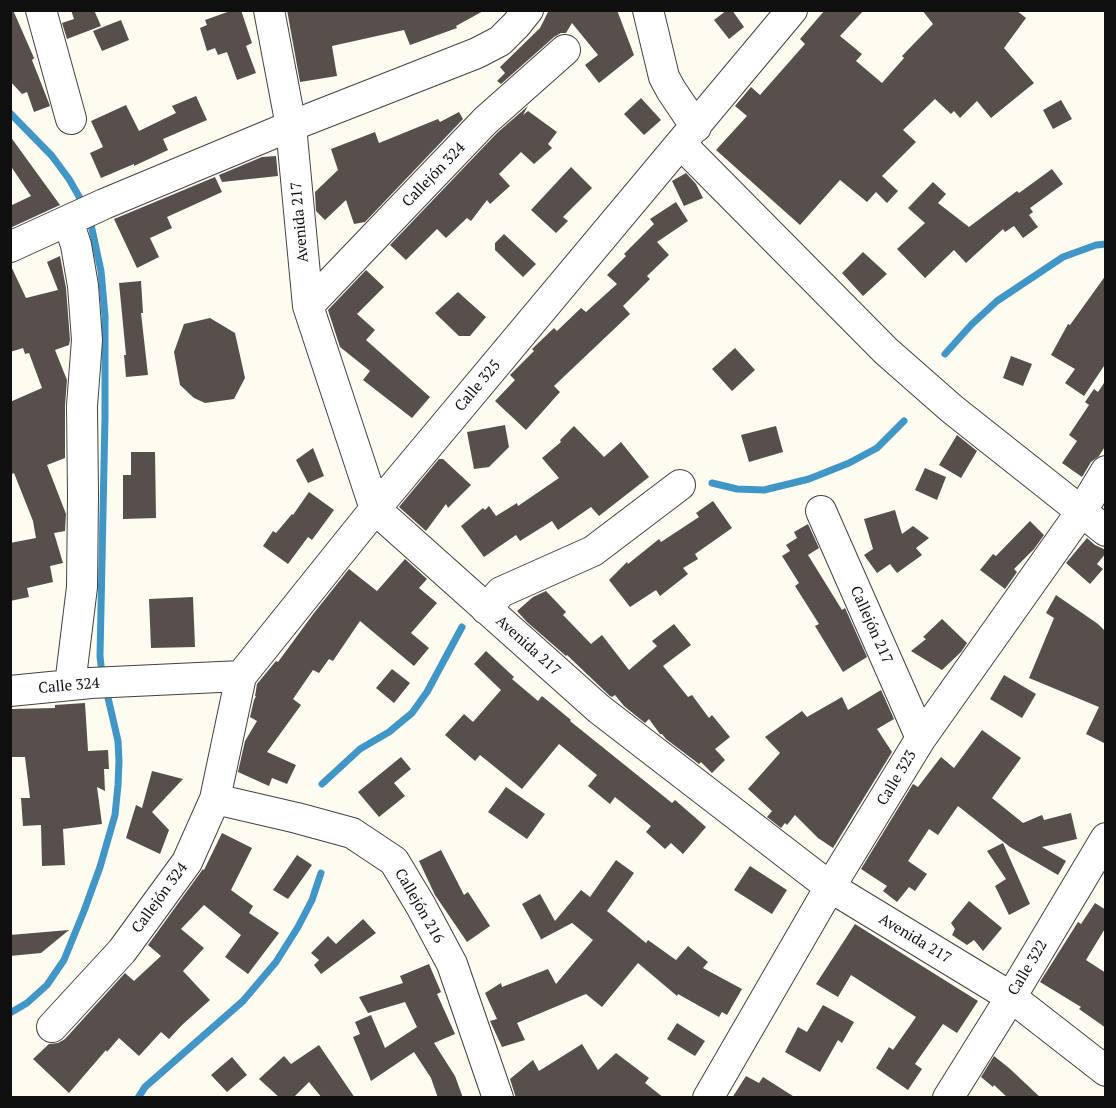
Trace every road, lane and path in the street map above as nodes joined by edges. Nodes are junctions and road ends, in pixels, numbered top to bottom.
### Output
1 (41, 10) edge
2 (269, 10) edge
3 (528, 10) edge
4 (648, 10) edge
5 (792, 10) edge
6 (566, 50) dead end
7 (71, 119) dead end
8 (291, 126) junction
9 (689, 135) junction
10 (71, 220) junction
11 (10, 247) edge
12 (308, 306) junction
13 (1106, 471) edge
14 (680, 485) dead end
15 (375, 509) junction
16 (821, 511) dead end
17 (1082, 512) junction
18 (1106, 531) edge
19 (486, 609) junction
20 (241, 676) junction
21 (81, 684) junction
22 (10, 691) edge
23 (921, 738) junction
24 (215, 799) junction
25 (1106, 838) edge
26 (830, 887) junction
27 (1011, 997) junction
28 (52, 1027) dead end
29 (1106, 1071) edge
30 (498, 1098) edge
31 (708, 1098) edge
32 (948, 1098) edge

1 - 7 street
2 - 8 street, Avenida 217
3 - 8 street
4 - 9 street
5 - 9 street, Calle 325
6 - 12 street, Callejón 324
8 - 10 street
8 - 12 street, Avenida 217
9 - 15 street, Calle 325
9 - 17 street
10 - 11 street
10 - 21 street
12 - 15 street, Avenida 217
13 - 17 street, Calle 323
14 - 19 street
15 - 19 street, Avenida 217
15 - 20 street, Calle 325
16 - 23 street, Callejón 217
17 - 18 street
17 - 23 street, Calle 323
19 - 26 street, Avenida 217
20 - 21 street, Calle 324
20 - 24 street, Callejón 324
21 - 22 street, Calle 324
23 - 26 street, Calle 323
24 - 28 street, Callejón 324
24 - 30 street, Callejón 216
25 - 27 street, Calle 322
26 - 27 street, Avenida 217
26 - 31 street, Calle 323
27 - 29 street, Avenida 217
27 - 32 street, Calle 322

